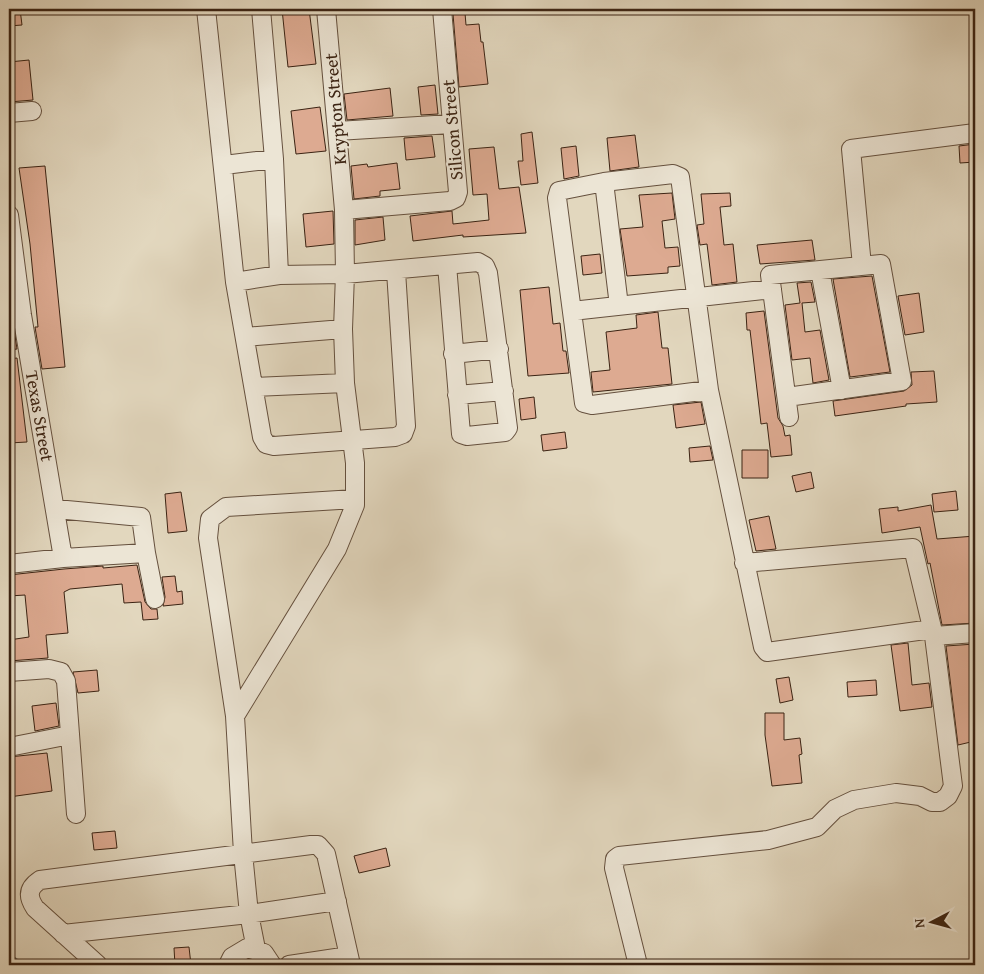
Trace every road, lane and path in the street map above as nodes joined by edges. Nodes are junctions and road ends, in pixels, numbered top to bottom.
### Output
1 (206, 9) edge
2 (261, 9) edge
3 (326, 9) edge
4 (442, 9) edge
5 (32, 110) dead end
6 (9, 114) edge
7 (451, 124) junction
8 (337, 131) junction
9 (975, 134) edge
10 (274, 159) junction
11 (224, 165) junction
12 (604, 182) junction
13 (344, 210) junction
14 (9, 215) edge
15 (447, 265) junction
16 (862, 266) junction
17 (820, 270) junction
18 (396, 271) junction
19 (345, 274) junction
20 (279, 275) junction
21 (235, 282) junction
22 (772, 289) junction
23 (695, 297) junction
24 (619, 306) junction
25 (572, 311) junction
26 (16, 316) edge
27 (342, 329) junction
28 (245, 337) junction
29 (499, 349) junction
30 (453, 354) junction
31 (345, 383) junction
32 (254, 388) junction
33 (709, 390) junction
34 (842, 390) junction
35 (504, 391) junction
36 (457, 395) junction
37 (788, 397) junction
38 (789, 417) dead end
39 (352, 441) junction
40 (355, 499) junction
41 (56, 509) junction
42 (146, 553) junction
43 (63, 558) junction
44 (744, 563) junction
45 (9, 564) edge
46 (155, 599) dead end
47 (933, 633) junction
48 (975, 633) edge
49 (9, 672) edge
50 (235, 716) junction
51 (70, 735) junction
52 (9, 747) edge
53 (76, 814) dead end
54 (244, 853) junction
55 (336, 901) junction
56 (249, 914) junction
57 (63, 934) junction
58 (256, 949) junction
59 (350, 961) edge
60 (98, 965) edge
61 (228, 965) edge
62 (272, 965) edge
63 (293, 965) edge
64 (638, 965) edge

1 - 11 street
2 - 10 street
3 - 8 street, Krypton Street
4 - 7 street, Silicon Street
5 - 6 street
7 - 8 street
7 - 13 street, Silicon Street
8 - 13 street, Krypton Street
9 - 16 street
10 - 11 street
10 - 20 street
11 - 21 street
12 - 23 street
12 - 24 street
12 - 25 street
13 - 19 street, Krypton Street
14 - 26 street, Texas Street
15 - 18 street
15 - 29 street
15 - 30 street
16 - 17 street
16 - 34 street
17 - 22 street
17 - 34 street
18 - 19 street
18 - 39 street
19 - 20 street
19 - 27 street, Krypton Street
20 - 21 street
21 - 28 street
22 - 23 street
22 - 37 street
23 - 24 street
23 - 33 street
24 - 25 street
25 - 33 street
26 - 41 street, Texas Street
27 - 28 street
27 - 31 street, Krypton Street
28 - 32 street
29 - 30 street
29 - 35 street
30 - 36 street
31 - 32 street
31 - 39 street, Krypton Street
32 - 39 street
33 - 44 street
34 - 37 street
35 - 36 street
35 - 36 street
37 - 38 street
39 - 40 street, Krypton Street
40 - 50 street, Krypton Street
40 - 50 street
41 - 42 street
41 - 43 street, Texas Street
42 - 43 street
42 - 46 street
43 - 45 street
44 - 47 street
44 - 47 street
47 - 48 street
47 - 64 street
49 - 51 street
50 - 54 street
51 - 52 street
51 - 53 street
54 - 55 street
54 - 56 street
54 - 57 street
55 - 56 street
55 - 59 street
56 - 57 street
56 - 58 street
57 - 60 street
58 - 61 street
58 - 62 street
59 - 63 street

